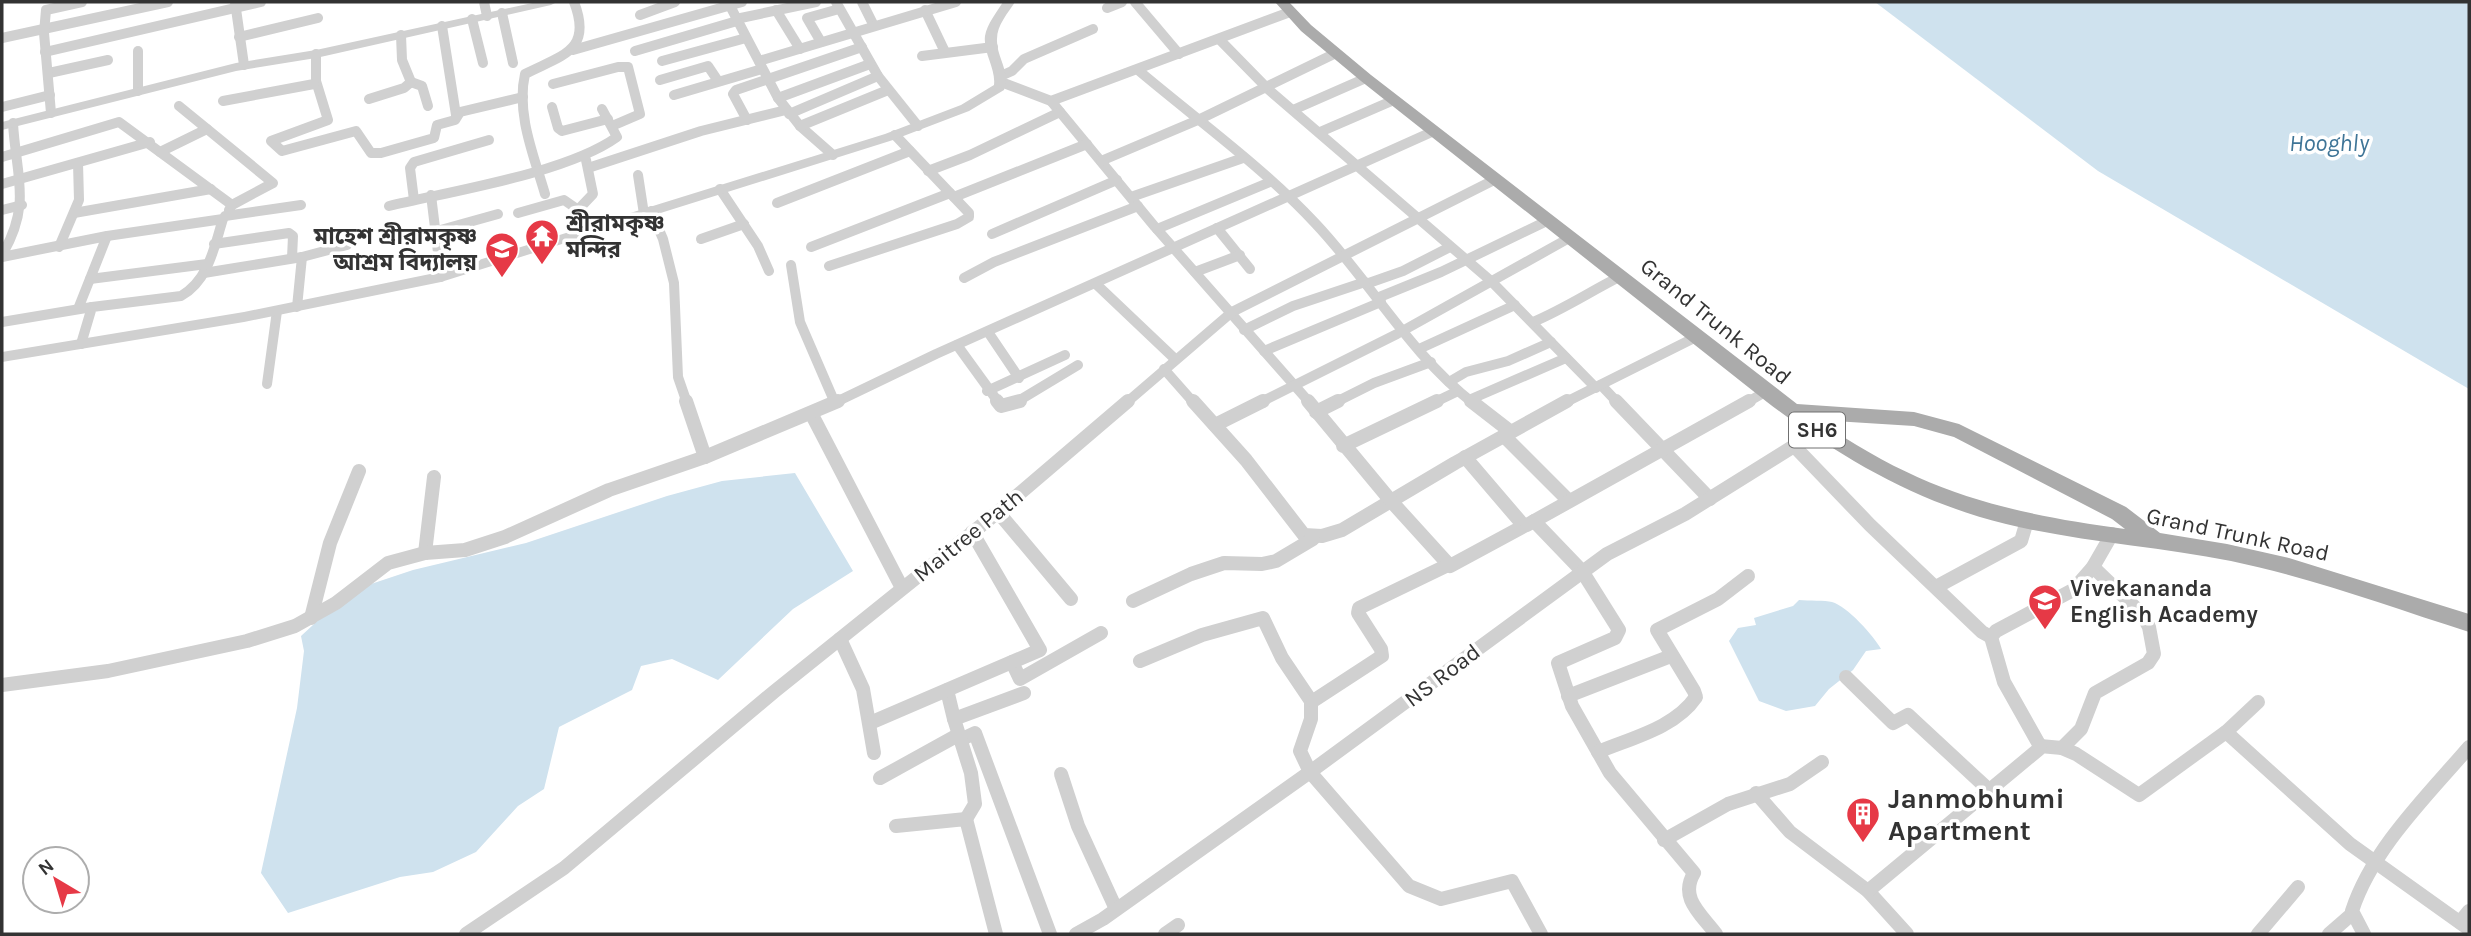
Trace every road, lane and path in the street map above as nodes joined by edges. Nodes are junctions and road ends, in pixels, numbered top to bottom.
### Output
1 (82, 2) edge
2 (168, 2) edge
3 (261, 2) edge
4 (484, 2) edge
5 (551, 2) edge
6 (574, 2) edge
7 (676, 2) edge
8 (742, 2) edge
9 (816, 2) edge
10 (862, 2) edge
11 (956, 2) edge
12 (1009, 2) edge
13 (1122, 2) edge
14 (1135, 2) edge
15 (729, 3) edge
16 (939, 3) edge
17 (235, 5) edge
18 (838, 5) edge
19 (1286, 7) edge
20 (1107, 8) dead end
21 (776, 10) junction
22 (925, 10) junction
23 (502, 13) junction
24 (640, 15) dead end
25 (487, 16) junction
26 (318, 18) dead end
27 (472, 19) junction
28 (736, 20) junction
29 (442, 26) junction
30 (874, 26) junction
31 (45, 29) junction
32 (1093, 29) dead end
33 (856, 32) junction
34 (401, 35) junction
35 (239, 37) junction
36 (2, 38) edge
37 (746, 38) junction
38 (1219, 39) junction
39 (821, 42) junction
40 (862, 47) junction
41 (993, 47) junction
42 (800, 49) junction
43 (572, 50) junction
44 (138, 51) dead end
45 (635, 51) dead end
46 (45, 52) junction
47 (945, 52) junction
48 (316, 54) junction
49 (1179, 54) junction
50 (1336, 54) junction
51 (922, 56) dead end
52 (662, 61) dead end
53 (483, 63) dead end
54 (513, 63) dead end
55 (106, 64) dead end
56 (870, 64) junction
57 (244, 65) junction
58 (760, 65) junction
59 (1138, 70) junction
60 (878, 76) junction
61 (49, 77) junction
62 (1002, 78) junction
63 (1366, 78) junction
64 (660, 79) dead end
65 (767, 79) junction
66 (718, 81) junction
67 (411, 82) junction
68 (314, 84) junction
69 (553, 84) dead end
70 (1266, 87) junction
71 (887, 90) junction
72 (138, 91) junction
73 (50, 95) junction
74 (674, 95) dead end
75 (523, 97) junction
76 (778, 98) junction
77 (369, 99) dead end
78 (1394, 100) junction
79 (223, 101) dead end
80 (1051, 101) junction
81 (178, 106) dead end
82 (428, 106) dead end
83 (2, 107) edge
84 (552, 107) dead end
85 (1293, 110) junction
86 (788, 112) junction
87 (1060, 112) junction
88 (51, 113) junction
89 (456, 114) junction
90 (607, 118) junction
91 (747, 120) junction
92 (1198, 120) junction
93 (7, 125) edge
94 (800, 126) junction
95 (918, 126) junction
96 (207, 129) junction
97 (1434, 131) junction
98 (1320, 132) junction
99 (895, 135) junction
100 (489, 140) dead end
101 (150, 142) junction
102 (1087, 144) junction
103 (910, 151) junction
104 (160, 152) junction
105 (13, 153) junction
106 (584, 155) junction
107 (833, 155) junction
108 (2, 157) edge
109 (1243, 158) junction
110 (1101, 161) junction
111 (78, 163) junction
112 (1358, 164) junction
113 (538, 168) junction
114 (588, 168) junction
115 (928, 171) junction
116 (638, 175) dead end
117 (1496, 179) junction
118 (20, 180) junction
119 (1117, 180) junction
120 (1270, 182) junction
121 (2, 184) edge
122 (211, 189) junction
123 (720, 189) junction
124 (545, 194) dead end
125 (431, 195) junction
126 (952, 195) junction
127 (1288, 197) junction
128 (414, 200) junction
129 (1134, 202) junction
130 (777, 203) dead end
131 (22, 205) junction
132 (232, 205) junction
133 (301, 205) dead end
134 (390, 206) dead end
135 (577, 209) junction
136 (2, 210) edge
137 (648, 212) junction
138 (74, 213) junction
139 (518, 213) dead end
140 (498, 214) dead end
141 (224, 218) junction
142 (1416, 219) junction
143 (1549, 220) junction
144 (744, 224) junction
145 (1217, 228) junction
146 (1157, 229) junction
147 (436, 231) junction
148 (992, 234) dead end
149 (578, 235) junction
150 (107, 236) junction
151 (1571, 237) junction
152 (701, 239) dead end
153 (214, 244) junction
154 (347, 244) dead end
155 (59, 247) junction
156 (811, 247) dead end
157 (1174, 247) junction
158 (1450, 247) junction
159 (1240, 255) junction
160 (2, 256) edge
161 (297, 257) junction
162 (1342, 257) junction
163 (1466, 260) junction
164 (791, 265) dead end
165 (829, 265) dead end
166 (205, 268) junction
167 (1250, 269) dead end
168 (769, 271) dead end
169 (1195, 272) junction
170 (1621, 276) junction
171 (441, 277) junction
172 (964, 278) dead end
173 (90, 279) junction
174 (1491, 281) junction
175 (1366, 283) junction
176 (1096, 284) junction
177 (1379, 300) junction
178 (1515, 305) junction
179 (92, 307) junction
180 (297, 307) junction
181 (78, 310) junction
182 (277, 311) junction
183 (1231, 312) junction
184 (2, 322) edge
185 (1533, 323) junction
186 (1244, 330) junction
187 (1403, 331) junction
188 (988, 332) junction
189 (1698, 337) junction
190 (1551, 342) junction
191 (81, 344) junction
192 (957, 345) junction
193 (1419, 349) junction
194 (1264, 351) junction
195 (1065, 355) dead end
196 (2, 357) edge
197 (1566, 358) junction
198 (1175, 359) junction
199 (1431, 362) junction
200 (1078, 365) dead end
201 (1164, 369) junction
202 (1019, 377) junction
203 (1449, 382) junction
204 (267, 384) dead end
205 (1296, 386) junction
206 (1599, 386) junction
207 (987, 391) junction
208 (1458, 391) junction
209 (1765, 392) junction
210 (1469, 400) junction
211 (835, 403) junction
212 (1791, 411) junction
213 (1316, 412) junction
214 (811, 413) junction
215 (1215, 425) junction
216 (1818, 432) junction
217 (1507, 434) junction
218 (1343, 446) junction
219 (1795, 447) junction
220 (1662, 450) junction
221 (705, 457) junction
222 (1465, 457) junction
223 (359, 471) dead end
224 (434, 477) dead end
225 (1710, 499) junction
226 (1391, 501) junction
227 (1569, 501) junction
228 (998, 512) junction
229 (2027, 521) junction
230 (1529, 524) junction
231 (972, 532) junction
232 (2112, 534) junction
233 (1314, 539) junction
234 (2155, 541) junction
235 (425, 553) junction
236 (1448, 565) junction
237 (2093, 567) junction
238 (1582, 572) junction
239 (1748, 576) dead end
240 (1936, 587) junction
241 (902, 588) junction
242 (1071, 599) dead end
243 (1133, 601) dead end
244 (311, 618) junction
245 (2469, 623) edge
246 (1101, 632) dead end
247 (1991, 637) junction
248 (840, 639) junction
249 (1671, 656) junction
250 (1140, 661) dead end
251 (1012, 662) junction
252 (1846, 677) dead end
253 (2, 685) edge
254 (947, 690) junction
255 (1024, 693) dead end
256 (1567, 696) junction
257 (1313, 701) junction
258 (2258, 702) dead end
259 (954, 719) junction
260 (870, 723) junction
261 (2226, 732) junction
262 (959, 738) junction
263 (2040, 746) junction
264 (2469, 747) edge
265 (2062, 748) junction
266 (1598, 752) junction
267 (874, 753) dead end
268 (1822, 762) dead end
269 (1310, 772) junction
270 (1061, 774) dead end
271 (880, 778) dead end
272 (1989, 790) junction
273 (1756, 793) junction
274 (967, 819) junction
275 (896, 826) dead end
276 (1664, 840) junction
277 (2377, 863) junction
278 (2298, 887) dead end
279 (1868, 891) junction
280 (1116, 909) junction
281 (2352, 914) junction
282 (2466, 921) edge
283 (466, 934) edge
284 (996, 934) edge
285 (1051, 934) edge
286 (1076, 934) edge
287 (1541, 934) edge
288 (1716, 934) edge
289 (1907, 934) edge
290 (2258, 934) edge
291 (2329, 934) edge
292 (2364, 934) edge

1 - 31 street
2 - 31 street
3 - 17 street
4 - 25 street
5 - 23 street
6 - 43 street
7 - 24 street
8 - 15 street
9 - 21 street
10 - 30 street
11 - 16 street
12 - 41 street
13 - 20 street
14 - 49 street
15 - 28 street
15 - 43 street
16 - 22 street
17 - 35 street
17 - 46 street
18 - 33 street
18 - 39 street
19 - 38 street
19 - 50 main road, Grand Trunk Road / SH6
21 - 28 street
21 - 42 street
22 - 30 street
22 - 47 street
23 - 25 street
23 - 54 street
25 - 27 street
26 - 35 street
27 - 29 street
27 - 53 street
28 - 37 street
28 - 45 street
29 - 34 street
29 - 89 street
30 - 33 street
31 - 36 street
31 - 46 street
32 - 62 street
33 - 39 street
33 - 40 street
34 - 48 street
34 - 67 street
35 - 57 street
37 - 52 street
37 - 58 street
38 - 49 street
38 - 70 street
39 - 42 street
40 - 56 street
40 - 65 street
41 - 47 street
41 - 62 street
42 - 58 street
43 - 75 street
44 - 72 street
46 - 61 street
47 - 51 street
48 - 57 street
48 - 68 street
49 - 59 street
50 - 63 main road, Grand Trunk Road / SH6
50 - 70 street
55 - 61 street
56 - 60 street
56 - 76 street
57 - 72 street
58 - 65 street
58 - 66 street
59 - 80 street
59 - 92 street
60 - 71 street
60 - 86 street
61 - 73 street
62 - 80 street
62 - 95 street
63 - 78 main road, Grand Trunk Road / SH6
63 - 85 street
64 - 66 street
65 - 76 street
65 - 91 street
66 - 74 street
67 - 77 street
67 - 82 street
68 - 79 street
68 - 89 street
69 - 90 street
70 - 85 street
70 - 92 street
71 - 94 street
71 - 95 street
72 - 88 street
73 - 83 street
73 - 88 street
75 - 89 street
75 - 113 street
76 - 86 street
78 - 97 main road, Grand Trunk Road / SH6
78 - 98 street
80 - 87 street
81 - 96 street
84 - 90 street
85 - 98 street
86 - 91 street
86 - 94 street
87 - 102 street
87 - 115 street
88 - 93 street
90 - 106 street
91 - 114 street
92 - 109 street
92 - 110 street
93 - 105 street
94 - 107 street
95 - 99 street
96 - 104 street
96 - 132 street
97 - 112 street
97 - 117 main road, Grand Trunk Road / SH6
98 - 112 street
99 - 103 street
99 - 107 street
100 - 128 street
101 - 104 street
101 - 105 street
101 - 111 street
102 - 110 street
102 - 126 street
103 - 115 street
103 - 130 street
104 - 122 street
105 - 108 street
105 - 118 street
106 - 113 street
106 - 114 street
107 - 123 street
109 - 120 street
109 - 129 street
110 - 119 street
111 - 118 street
111 - 138 street
112 - 127 street
112 - 142 street
113 - 124 street
113 - 125 street
114 - 135 street
115 - 126 street
116 - 137 street
117 - 142 street, Maitree Path
117 - 143 main road, Grand Trunk Road / SH6
118 - 121 street
118 - 131 street
119 - 129 street
119 - 148 street
120 - 127 street
120 - 146 street
122 - 132 street
122 - 138 street
123 - 137 street
123 - 144 street
125 - 128 street
125 - 147 street
126 - 156 street
126 - 165 street
127 - 145 street
127 - 162 street
128 - 134 street
129 - 146 street
129 - 172 street
131 - 136 street
131 - 160 street
132 - 141 street
133 - 141 street
135 - 139 street
135 - 149 street
137 - 149 street
137 - 221 street
138 - 155 street
140 - 147 street
141 - 150 street
141 - 153 street
142 - 158 street
142 - 162 street, Maitree Path
143 - 151 main road, Grand Trunk Road / SH6
143 - 163 street
144 - 152 street
144 - 168 street
145 - 157 street
145 - 159 street
146 - 157 street
147 - 171 street
149 - 171 street
150 - 155 street
150 - 173 street
151 - 170 main road, Grand Trunk Road / SH6
151 - 174 street
153 - 161 street
153 - 166 street
154 - 161 street
155 - 160 street
157 - 169 street
157 - 176 street
158 - 163 street
158 - 175 street
159 - 167 street
159 - 169 street
161 - 166 street
161 - 180 street
162 - 175 street
162 - 183 street, Maitree Path
163 - 174 street
163 - 177 street
164 - 211 street
166 - 173 street
166 - 179 street
169 - 183 street
170 - 185 street
170 - 189 main road, Grand Trunk Road / SH6
171 - 180 street
173 - 181 street
174 - 178 street
174 - 187 street
175 - 177 street
175 - 186 street
176 - 188 street
176 - 198 street
177 - 187 street
177 - 194 street
178 - 185 street
178 - 193 street
179 - 181 street
179 - 191 street
180 - 182 street
181 - 184 street
182 - 191 street
182 - 204 street
183 - 186 street
183 - 198 street, Maitree Path
185 - 190 street
186 - 194 street
187 - 193 street
187 - 205 street
188 - 192 street
188 - 202 street
189 - 206 street
189 - 209 main road, Grand Trunk Road / SH6
190 - 197 street
190 - 203 street
191 - 196 street
192 - 207 street
192 - 211 street
193 - 199 street
194 - 205 street
195 - 202 street
197 - 206 street
197 - 210 street
198 - 201 street, Maitree Path
199 - 203 street
199 - 213 street
200 - 207 street
201 - 215 street
201 - 228 street, Maitree Path
202 - 207 street
203 - 208 street
205 - 213 street
205 - 215 street
206 - 217 street
206 - 220 street
208 - 210 street
208 - 218 street
209 - 212 main road, Grand Trunk Road / SH6
209 - 220 street
210 - 217 street
211 - 214 street
212 - 216 main road, Grand Trunk Road / SH6
212 - 234 main road
213 - 218 street
214 - 221 street
214 - 241 street
215 - 233 street
216 - 219 street, NS Road
216 - 229 main road, Grand Trunk Road / SH6
217 - 222 street
217 - 227 street
218 - 226 street
219 - 225 street, NS Road
219 - 240 street
220 - 225 street
220 - 227 street
221 - 235 street
222 - 226 street
222 - 230 street
223 - 244 street
224 - 235 street
225 - 238 street, NS Road
226 - 233 street
226 - 236 street
227 - 230 street
228 - 231 street, Maitree Path
228 - 242 street
229 - 232 main road, Grand Trunk Road / SH6
229 - 240 street
230 - 236 street
230 - 238 street
231 - 241 street, Maitree Path
231 - 251 street
232 - 234 main road, Grand Trunk Road / SH6
232 - 237 street
233 - 243 street
234 - 245 main road, Grand Trunk Road / SH6
235 - 244 street
236 - 257 street
237 - 247 street
237 - 265 street
238 - 256 street
238 - 269 street, NS Road
239 - 249 street
240 - 247 street
241 - 248 street, Maitree Path
244 - 253 street
246 - 251 street
247 - 263 street
248 - 260 street
248 - 283 street, Maitree Path
249 - 256 street
249 - 266 street
250 - 257 street
251 - 254 street
252 - 272 street
254 - 259 street
254 - 260 street
255 - 259 street
256 - 266 street
257 - 269 street
258 - 261 street
259 - 262 street
260 - 267 street
261 - 265 street
261 - 277 street
262 - 271 street
262 - 274 street
262 - 285 street
263 - 265 street
263 - 272 street
264 - 277 street
266 - 276 street
268 - 273 street
269 - 280 street, NS Road
269 - 287 street
270 - 280 street
272 - 279 street
273 - 276 street
273 - 279 street
274 - 275 street
274 - 284 street
276 - 288 street
277 - 281 street
277 - 282 street
278 - 290 street
279 - 289 street
280 - 286 street, NS Road
281 - 291 street
281 - 292 street

